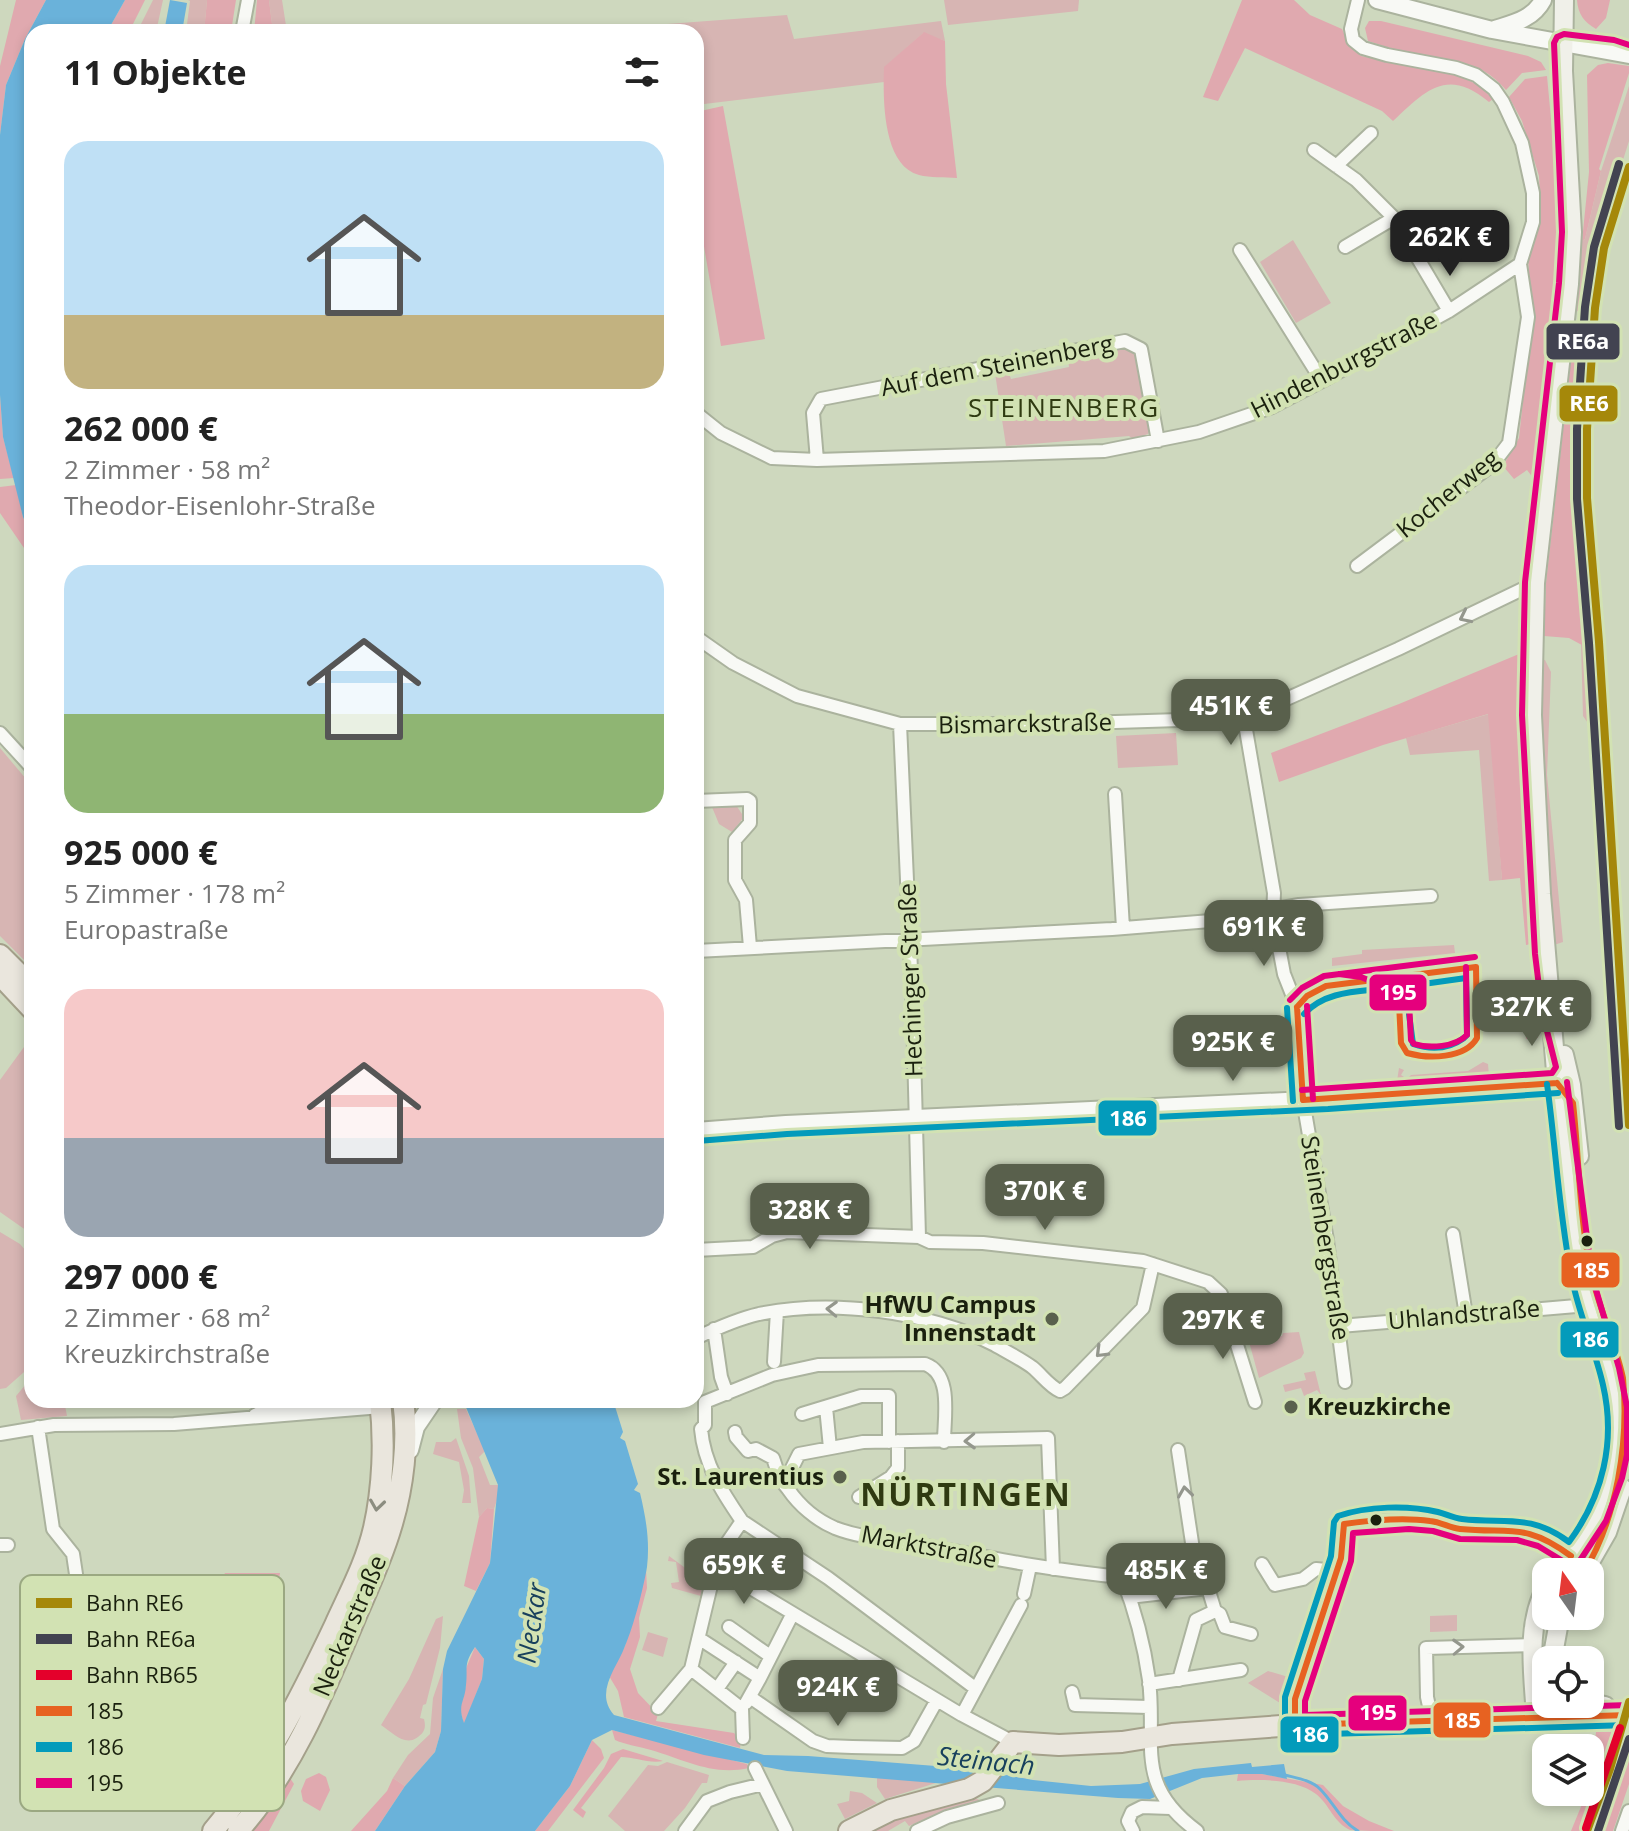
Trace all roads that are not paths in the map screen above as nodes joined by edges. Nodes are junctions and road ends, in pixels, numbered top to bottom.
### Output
1 (248, 0) edge
2 (1358, 0) edge
3 (1377, 0) edge
4 (1543, 0) edge
5 (1564, 0) edge
6 (244, 24) edge
7 (1492, 30) junction
8 (1564, 44) junction
9 (1629, 55) edge
10 (1371, 133) dead end
11 (1314, 150) dead end
12 (1336, 166) junction
13 (1394, 218) junction
14 (1345, 247) dead end
15 (1240, 250) dead end
16 (1520, 264) junction
17 (1449, 311) junction
18 (1322, 381) junction
19 (704, 419) edge
20 (1158, 441) junction
21 (817, 460) junction
22 (1357, 566) dead end
23 (1535, 583) junction
24 (704, 643) edge
25 (1244, 718) junction
26 (900, 724) junction
27 (0, 733) edge
28 (24, 759) edge
29 (1115, 794) dead end
30 (704, 801) edge
31 (1431, 896) dead end
32 (1273, 916) junction
33 (1123, 928) junction
34 (910, 938) junction
35 (750, 947) junction
36 (704, 950) edge
37 (0, 955) edge
38 (0, 975) edge
39 (24, 979) edge
40 (24, 1000) edge
41 (1562, 1076) junction
42 (1303, 1100) junction
43 (916, 1119) junction
44 (704, 1130) edge
45 (1453, 1234) dead end
46 (919, 1237) junction
47 (704, 1250) edge
48 (1153, 1264) junction
49 (1588, 1305) junction
50 (777, 1311) junction
51 (1466, 1315) junction
52 (1340, 1326) junction
53 (1606, 1328) junction
54 (714, 1329) junction
55 (704, 1334) edge
56 (774, 1362) dead end
57 (1345, 1382) dead end
58 (727, 1394) junction
59 (1255, 1402) dead end
60 (826, 1407) junction
61 (271, 1408) edge
62 (381, 1408) edge
63 (403, 1408) edge
64 (429, 1408) edge
65 (802, 1414) dead end
66 (38, 1427) junction
67 (735, 1432) dead end
68 (0, 1434) edge
69 (893, 1441) junction
70 (944, 1442) junction
71 (830, 1448) junction
72 (1178, 1450) dead end
73 (395, 1468) junction
74 (788, 1489) junction
75 (859, 1497) dead end
76 (742, 1521) junction
77 (1571, 1556) joint
78 (1591, 1558) edge
79 (1262, 1564) dead end
80 (1339, 1564) junction
81 (714, 1566) junction
82 (1030, 1566) junction
83 (1053, 1569) junction
84 (76, 1575) edge
85 (1199, 1589) junction
86 (1129, 1597) junction
87 (1215, 1611) junction
88 (792, 1615) junction
89 (729, 1627) dead end
90 (1534, 1630) edge
91 (1557, 1630) edge
92 (1251, 1634) dead end
93 (700, 1639) junction
94 (1555, 1639) junction
95 (1533, 1641) junction
96 (1534, 1646) edge
97 (1554, 1646) edge
98 (770, 1656) junction
99 (736, 1662) junction
100 (691, 1669) junction
101 (1241, 1670) dead end
102 (760, 1678) junction
103 (1179, 1680) junction
104 (1149, 1684) junction
105 (975, 1688) junction
106 (717, 1689) junction
107 (1072, 1692) dead end
108 (750, 1697) junction
109 (937, 1700) junction
110 (1629, 1701) edge
111 (1604, 1703) edge
112 (1149, 1707) junction
113 (658, 1708) dead end
114 (742, 1709) junction
115 (1532, 1711) edge
116 (1604, 1714) edge
117 (962, 1715) junction
118 (1629, 1715) edge
119 (1432, 1720) junction
120 (1295, 1725) junction
121 (743, 1738) dead end
122 (1149, 1738) junction
123 (284, 1742) edge
124 (1013, 1742) junction
125 (755, 1768) dead end
126 (763, 1784) junction
127 (1166, 1802) junction
128 (998, 1803) dead end
129 (230, 1811) edge
130 (254, 1811) edge
131 (1629, 1811) edge
132 (213, 1831) edge
133 (238, 1831) edge
134 (685, 1831) edge
135 (786, 1831) edge
136 (849, 1831) edge
137 (917, 1831) edge
138 (1133, 1831) edge
139 (1197, 1831) edge
140 (1622, 1831) edge

1 - 6 street
2 - 16 street
3 - 7 street
4 - 7 street
5 - 8 main road
7 - 8 street
8 - 9 street
8 - 23 main road
10 - 12 street
11 - 12 street
12 - 13 street
13 - 14 street
13 - 17 street
15 - 18 street
16 - 17 street, Hindenburgstraße
16 - 22 street, Kocherweg
17 - 18 street, Hindenburgstraße
18 - 20 street, Hindenburgstraße
19 - 21 street, Hindenburgstraße
20 - 21 street, Hindenburgstraße
20 - 21 street, Auf dem Steinenberg
23 -> 25 street, Bismarckstraße
23 - 41 main road
24 - 26 street, Bismarckstraße
25 - 26 street, Bismarckstraße
25 - 32 street, Steinenbergstraße
26 - 34 street, Hechinger Straße
27 - 28 street
29 - 33 street
30 - 35 street
31 - 32 street
32 - 33 street
32 - 42 street, Steinenbergstraße
33 - 34 street
34 - 35 street
34 - 43 street, Hechinger Straße
35 - 36 street
37 - 39 main road
38 - 40 main road
41 - 42 street
41 - 49 main road
41 - 53 main road
42 - 43 street
42 - 52 street, Steinenbergstraße
43 - 44 street
43 - 46 street, Hechinger Straße
45 - 51 street
46 - 47 street
46 - 48 street
48 -> 50 street
48 - 59 street
49 - 51 street, Uhlandstraße
49 - 53 main road
49 - 77 main road
50 - 54 street
50 - 56 street
51 - 52 street, Uhlandstraße
52 - 57 street, Steinenbergstraße
53 - 78 main road
54 - 55 street
54 - 58 street
58 - 70 street
58 - 76 street
60 - 65 street
60 - 69 street
60 - 71 street
61 - 66 street
62 - 73 main road, Neckarstraße
63 - 73 main road, Neckarstraße
64 - 73 street
66 - 68 street
66 - 84 street
67 - 74 street, Marktstraße
69 - 70 street
69 - 71 street
69 - 75 street
83 -> 70 street
71 - 74 street
85 -> 72 street
73 - 123 main road, Neckarstraße
74 - 82 street, Marktstraße
76 - 81 street
76 - 105 street
77 - 80 street
79 - 80 street
80 - 120 street
81 - 88 street
81 - 93 street
82 - 83 street, Marktstraße
82 - 105 street
83 - 86 street, Marktstraße
85 - 86 street
85 - 87 street
86 - 104 street
87 - 92 street
87 - 103 street
88 - 98 street
88 - 109 street
89 - 98 street
90 - 95 main road
91 - 94 main road
93 - 99 street
93 - 100 street
94 - 95 main road
94 - 97 main road
95 - 96 main road
119 -> 95 street
98 - 102 street
99 - 102 street
99 - 106 street
100 - 106 street
100 - 113 street
101 - 103 street
102 - 108 street
103 - 104 street
104 - 112 street
105 - 117 street
106 - 114 street
107 - 112 street
108 - 109 street
108 - 114 street
109 - 117 street
110 - 111 main road
112 - 122 street
114 - 121 street
115 - 119 main road
116 - 118 main road
117 - 124 street
119 - 120 main road
120 - 122 main road
122 - 124 main road
122 - 127 street
124 - 136 main road
125 - 126 street
126 - 134 street
126 - 135 street
127 - 138 street
127 - 139 street
128 - 137 street
129 - 132 main road, Neckarstraße
130 - 133 main road, Neckarstraße
131 - 140 street

